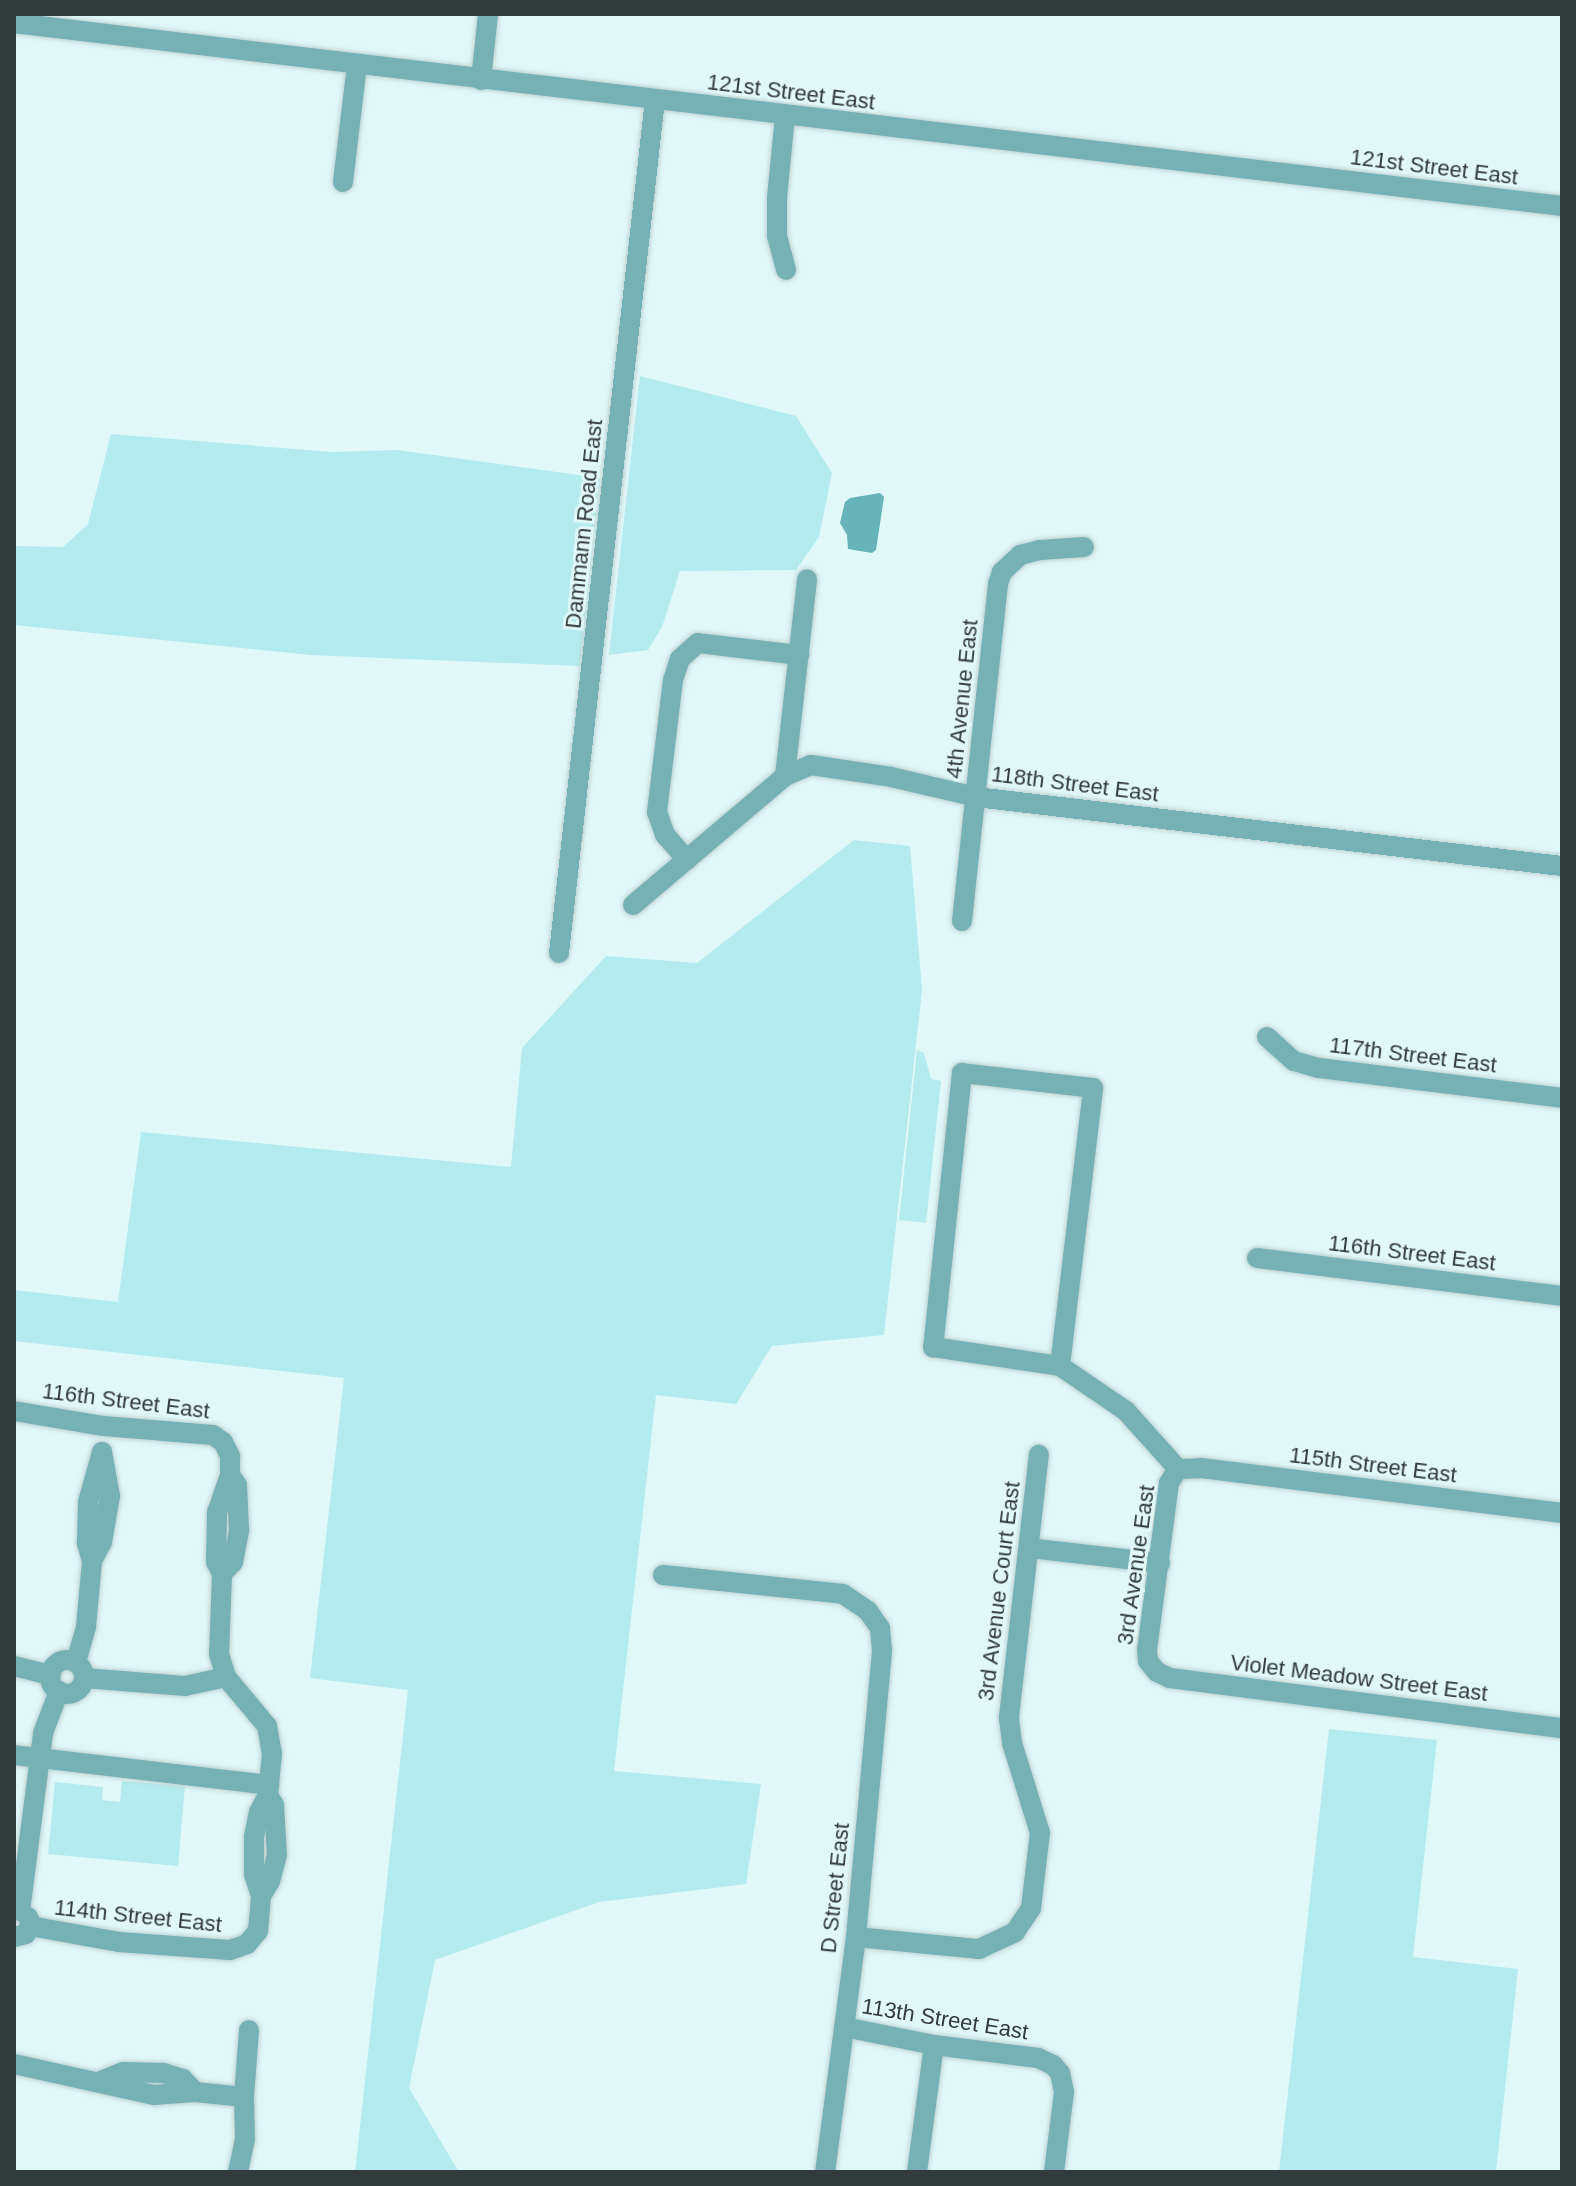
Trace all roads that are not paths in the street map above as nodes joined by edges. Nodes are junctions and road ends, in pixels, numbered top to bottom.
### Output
1 (488, 14) edge
2 (14, 23) edge
3 (357, 65) junction
4 (481, 80) junction
5 (655, 100) junction
6 (785, 116) junction
7 (343, 182) dead end
8 (1562, 206) edge
9 (786, 270) dead end
10 (1084, 547) dead end
11 (807, 579) dead end
12 (799, 655) junction
13 (785, 776) junction
14 (976, 797) junction
15 (687, 860) junction
16 (1562, 866) edge
17 (633, 905) dead end
18 (962, 921) dead end
19 (559, 953) dead end
20 (1267, 1037) dead end
21 (1562, 1098) edge
22 (1257, 1258) dead end
23 (1562, 1296) edge
24 (1060, 1366) junction
25 (14, 1411) edge
26 (104, 1426) junction
27 (1039, 1455) dead end
28 (1178, 1469) junction
29 (1562, 1513) edge
30 (1029, 1548) junction
31 (1160, 1563) junction
32 (663, 1575) dead end
33 (14, 1666) edge
34 (1152, 1668) joint
35 (80, 1670) junction
36 (226, 1677) junction
37 (55, 1683) junction
38 (1562, 1728) edge
39 (14, 1755) edge
40 (40, 1760) junction
41 (268, 1790) junction
42 (20, 1922) edge
43 (856, 1937) junction
44 (844, 2027) junction
45 (249, 2030) dead end
46 (934, 2045) junction
47 (14, 2064) edge
48 (244, 2097) junction
49 (238, 2172) edge
50 (825, 2172) edge
51 (917, 2172) edge
52 (1054, 2172) edge

1 - 4 street
2 - 3 street, 121st Street East
3 - 4 street, 121st Street East
3 - 7 street
4 - 5 street, 121st Street East
5 - 6 street, 121st Street East
5 - 19 street, Dammann Road East
6 - 8 street, 121st Street East
6 - 9 street
10 - 14 street, 4th Avenue East
11 - 12 street
12 - 13 street
12 - 15 street
13 - 14 street, 118th Street East
13 - 15 street, 118th Street East
14 - 16 street, 118th Street East
14 - 18 street, 4th Avenue East
15 - 17 street, 118th Street East
20 - 21 street, 117th Street East
22 - 23 street, 116th Street East
24 - 24 street
24 - 28 street
25 - 26 street, 116th Street East
26 - 35 street
26 - 36 street, 116th Street East
27 - 30 street, 3rd Avenue Court East
28 - 29 street, 115th Street East
28 - 31 street, 3rd Avenue East
30 - 31 street
30 - 43 street, 3rd Avenue Court East
31 - 34 street, 3rd Avenue East
32 - 43 street, D Street East
33 - 37 street
34 - 38 street, Violet Meadow Street East
35 - 36 street
35 - 37 street
35 - 37 street
36 - 41 street
37 - 40 street
39 - 40 street
40 - 41 street
40 - 42 street
41 - 42 street, 114th Street East
43 - 44 street, D Street East
44 - 46 street, 113th Street East
44 - 50 street, D Street East
45 - 48 street
46 - 51 street
46 - 52 street, 113th Street East
47 - 48 street
48 - 49 street

